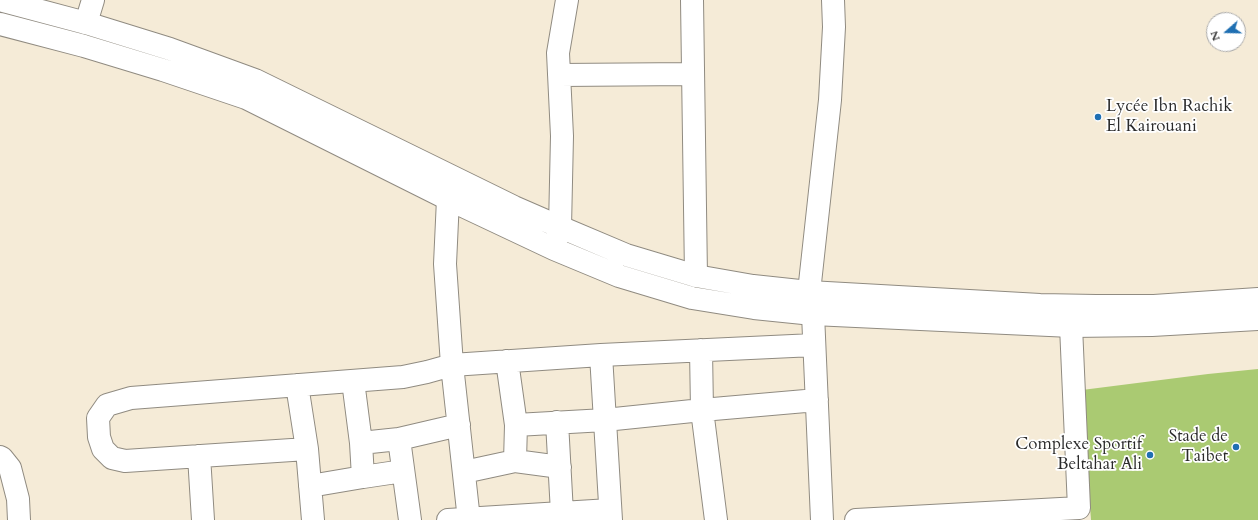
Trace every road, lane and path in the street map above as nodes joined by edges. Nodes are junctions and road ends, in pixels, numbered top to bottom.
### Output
1 (0, 0) edge
2 (93, 0) edge
3 (567, 0) edge
4 (692, 0) edge
5 (833, 0) edge
6 (86, 23) junction
7 (0, 24) edge
8 (693, 74) junction
9 (559, 75) junction
10 (452, 176) junction
11 (448, 199) junction
12 (560, 227) junction
13 (554, 249) junction
14 (696, 276) junction
15 (809, 292) junction
16 (1258, 300) edge
17 (813, 314) junction
18 (1258, 319) edge
19 (1071, 326) junction
20 (814, 345) junction
21 (701, 350) junction
22 (601, 355) junction
23 (507, 361) junction
24 (452, 364) junction
25 (353, 381) junction
26 (297, 385) junction
27 (817, 400) junction
28 (702, 410) junction
29 (605, 420) junction
30 (557, 422) junction
31 (459, 425) junction
32 (516, 425) junction
33 (399, 439) junction
34 (361, 443) junction
35 (308, 449) junction
36 (199, 456) junction
37 (0, 457) edge
38 (515, 461) junction
39 (560, 467) junction
40 (403, 471) junction
41 (464, 472) junction
42 (363, 477) junction
43 (310, 486) junction
44 (1079, 514) edge
45 (610, 515) edge
46 (562, 516) edge
47 (462, 519) edge
48 (19, 520) edge
49 (203, 520) edge
50 (313, 520) edge
51 (410, 520) edge
52 (716, 520) edge
53 (822, 520) edge
54 (856, 520) edge

1 - 6 street
2 - 6 street
3 - 9 street
4 - 8 street
5 - 15 street
6 - 10 street
7 - 11 street
8 - 9 street
8 - 14 street
9 - 12 street
10 - 11 street
10 - 12 street
11 - 13 street
11 - 24 street
12 - 13 street
12 - 14 street
13 - 17 street
14 - 15 street
15 - 16 street
17 - 19 street
17 - 20 street
18 - 19 street
19 - 44 street
20 - 21 street
20 - 27 street
21 - 22 street
21 - 28 street
22 - 23 street
22 - 29 street
23 - 24 street
23 - 32 street
24 - 25 street
24 - 31 street
25 - 26 street
25 - 34 street
26 - 35 street
26 - 36 street
27 - 28 street
27 - 53 street
28 - 29 street
28 - 52 street
29 - 30 street
29 - 45 street
30 - 32 street
30 - 39 street
31 - 33 street
31 - 41 street
32 - 38 street
33 - 34 street
33 - 40 street
34 - 42 street
35 - 36 street
35 - 43 street
36 - 49 street
37 - 48 street
38 - 39 street
38 - 41 street
39 - 46 street
40 - 42 street
40 - 51 street
41 - 47 street
42 - 43 street
43 - 50 street
44 - 54 street
45 - 46 street
46 - 47 street

